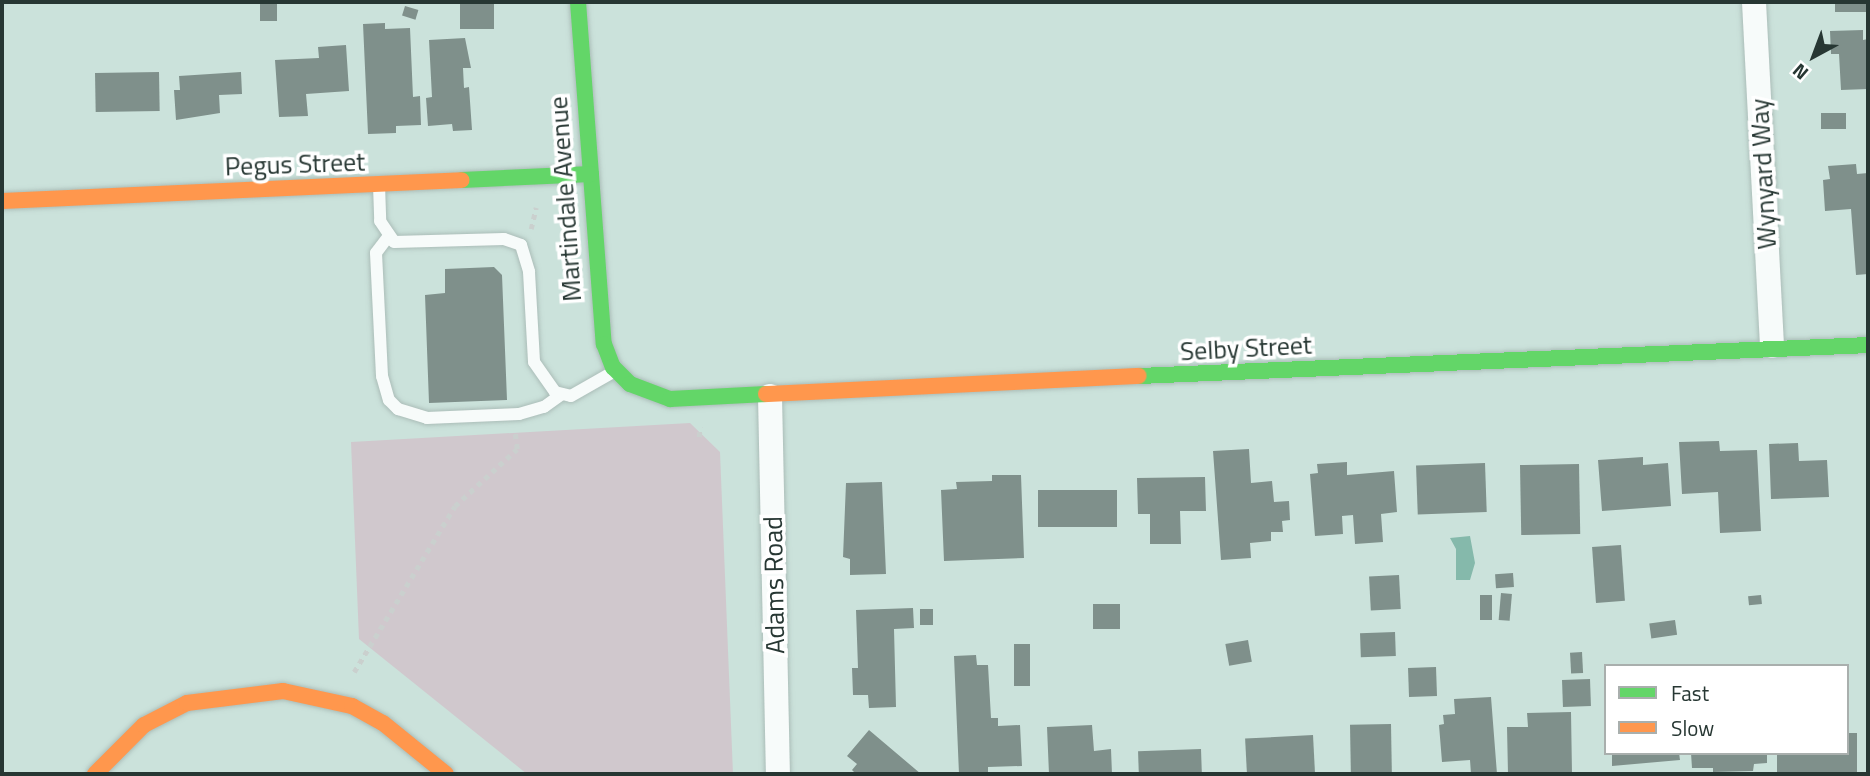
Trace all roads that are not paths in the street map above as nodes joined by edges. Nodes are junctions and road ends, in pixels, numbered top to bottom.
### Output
1 (578, 2) edge
2 (1754, 2) edge
3 (591, 174) junction
4 (379, 185) junction
5 (2, 201) edge
6 (388, 237) junction
7 (1868, 345) edge
8 (1772, 346) junction
9 (616, 369) junction
10 (630, 384) joint
11 (562, 394) junction
12 (770, 396) junction
13 (95, 774) edge
14 (446, 774) edge
15 (778, 774) edge

1 - 3 street, Martindale Avenue
2 - 8 street, Wynyard Way
3 - 4 street, Pegus Street
3 - 9 street, Martindale Avenue
4 - 5 street, Pegus Street
4 - 6 lane
6 - 11 lane
6 - 11 lane
7 - 8 street, Selby Street
8 - 12 street, Selby Street
9 - 10 street, Martindale Avenue
9 - 11 lane
10 - 12 street, Selby Street
12 - 15 street, Adams Road
13 - 14 street

